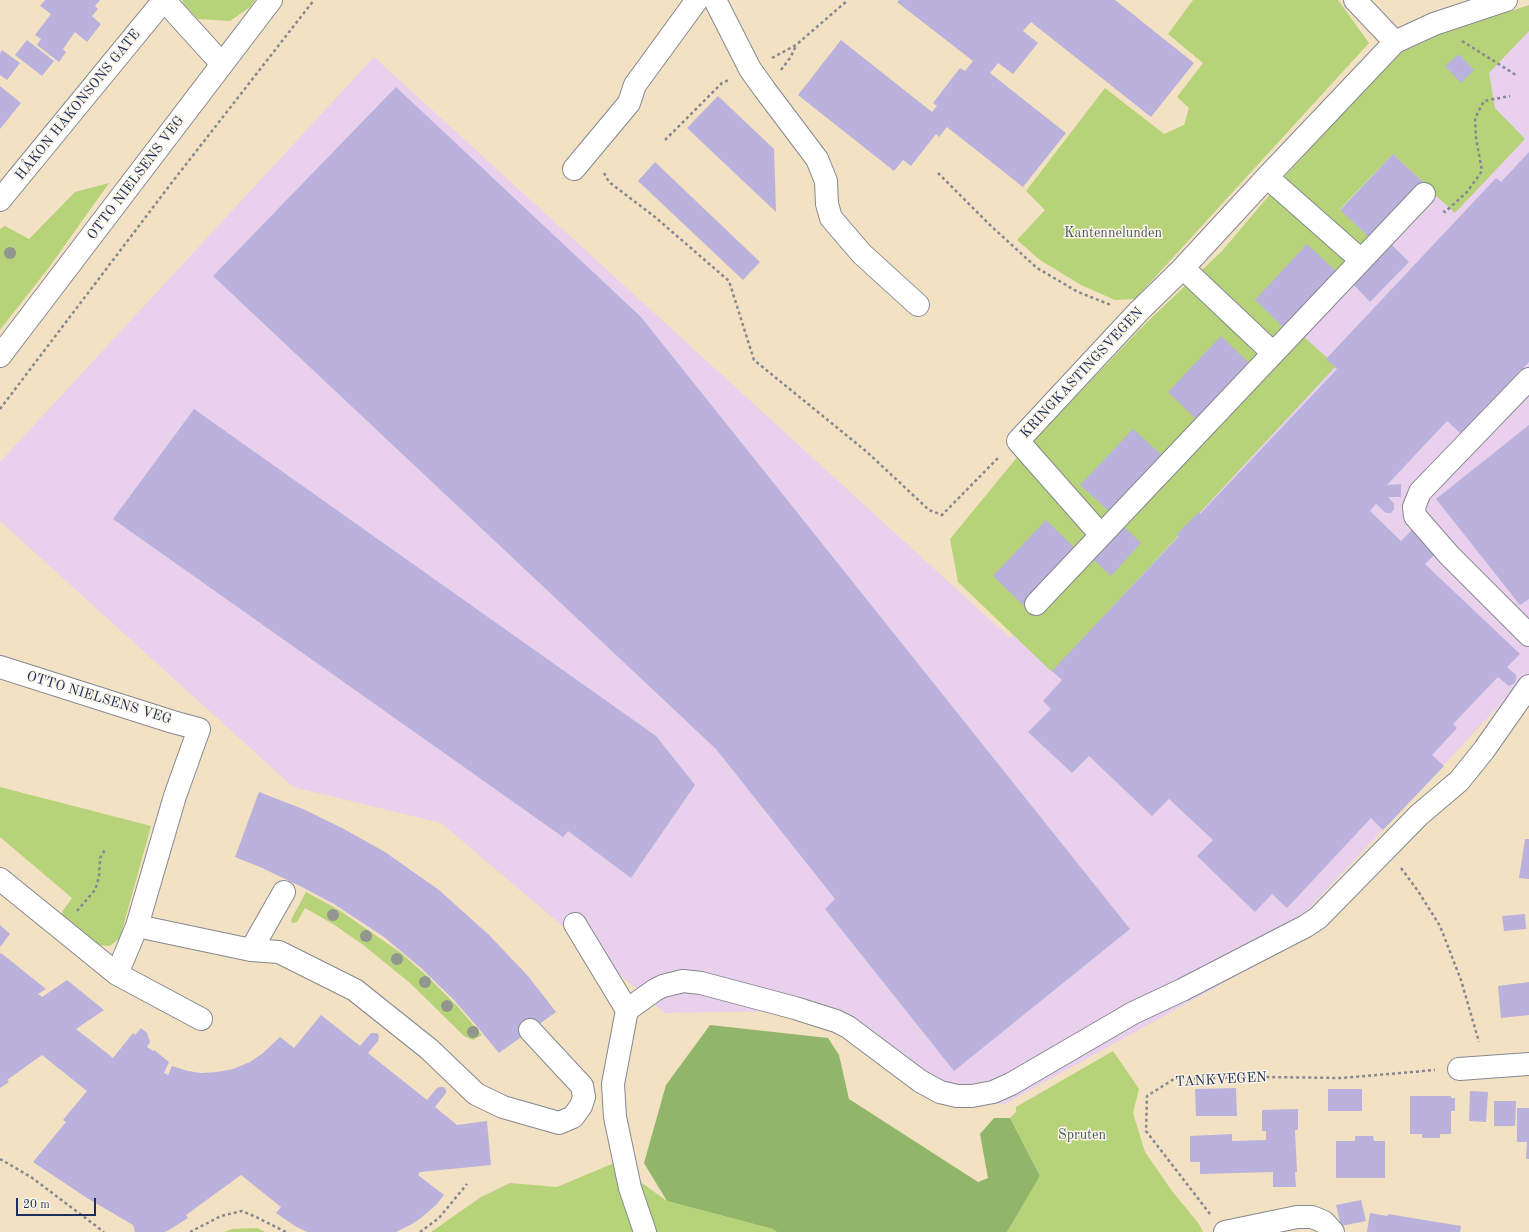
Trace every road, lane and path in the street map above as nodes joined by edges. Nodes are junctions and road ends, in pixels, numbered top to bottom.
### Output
1 (271, 0) edge
2 (314, 0) edge
3 (697, 0) edge
4 (715, 0) edge
5 (1355, 0) edge
6 (1506, 0) edge
7 (149, 5) edge
8 (1434, 24) junction
9 (1395, 42) junction
10 (222, 64) junction
11 (1516, 75) dead end
12 (1510, 96) dead end
13 (590, 150) junction
14 (574, 169) dead end
15 (938, 173) dead end
16 (1267, 176) junction
17 (1424, 194) joint
18 (0, 200) edge
19 (1361, 260) junction
20 (1183, 268) junction
21 (918, 306) dead end
22 (1139, 311) junction
23 (1273, 353) junction
24 (0, 356) edge
25 (1529, 379) edge
26 (0, 409) edge
27 (1018, 441) junction
28 (1101, 535) junction
29 (1036, 604) dead end
30 (1529, 635) edge
31 (0, 667) edge
32 (1529, 686) edge
33 (106, 848) dead end
34 (1386, 848) junction
35 (0, 879) edge
36 (284, 892) dead end
37 (575, 924) dead end
38 (137, 926) junction
39 (62, 929) junction
40 (251, 950) junction
41 (117, 974) junction
42 (627, 1010) junction
43 (201, 1019) dead end
44 (530, 1030) dead end
45 (1529, 1064) edge
46 (1486, 1067) junction
47 (1459, 1068) joint
48 (0, 1159) edge
49 (467, 1184) dead end
50 (104, 1232) edge
51 (190, 1232) edge
52 (286, 1232) edge
53 (420, 1232) edge
54 (645, 1232) edge
55 (1225, 1232) edge
56 (1333, 1232) edge

1 - 10 street, OTTO NIELSENS VEG
2 - 26 path
3 - 13 street
4 - 21 street
5 - 9 street
6 - 8 street, KRINGKASTINGSVEGEN
7 - 10 street, HÅKON HÅKONSONS GATE
7 - 18 street, HÅKON HÅKONSONS GATE
8 - 9 street, KRINGKASTINGSVEGEN
8 - 11 path
9 - 16 street, KRINGKASTINGSVEGEN
10 - 24 street, OTTO NIELSENS VEG
12 - 17 path
13 - 14 street
13 - 27 path
15 - 22 path
16 - 19 street
16 - 20 street, KRINGKASTINGSVEGEN
17 - 19 street
19 - 23 street
20 - 22 street, KRINGKASTINGSVEGEN
20 - 23 street
22 - 27 street, KRINGKASTINGSVEGEN
23 - 28 street
25 - 30 street
27 - 28 street, KRINGKASTINGSVEGEN
28 - 29 street
31 - 38 street, OTTO NIELSENS VEG
32 - 34 street
33 - 39 path
34 - 42 street
34 - 46 path
35 - 39 street
36 - 40 street
37 - 42 street
38 - 40 street
38 - 41 street
39 - 41 street
40 - 44 street
41 - 43 street
42 - 54 street
45 - 46 street
46 - 47 street
47 - 55 path, TANKVEGEN
48 - 50 path
49 - 53 path
51 - 52 path
55 - 56 street

